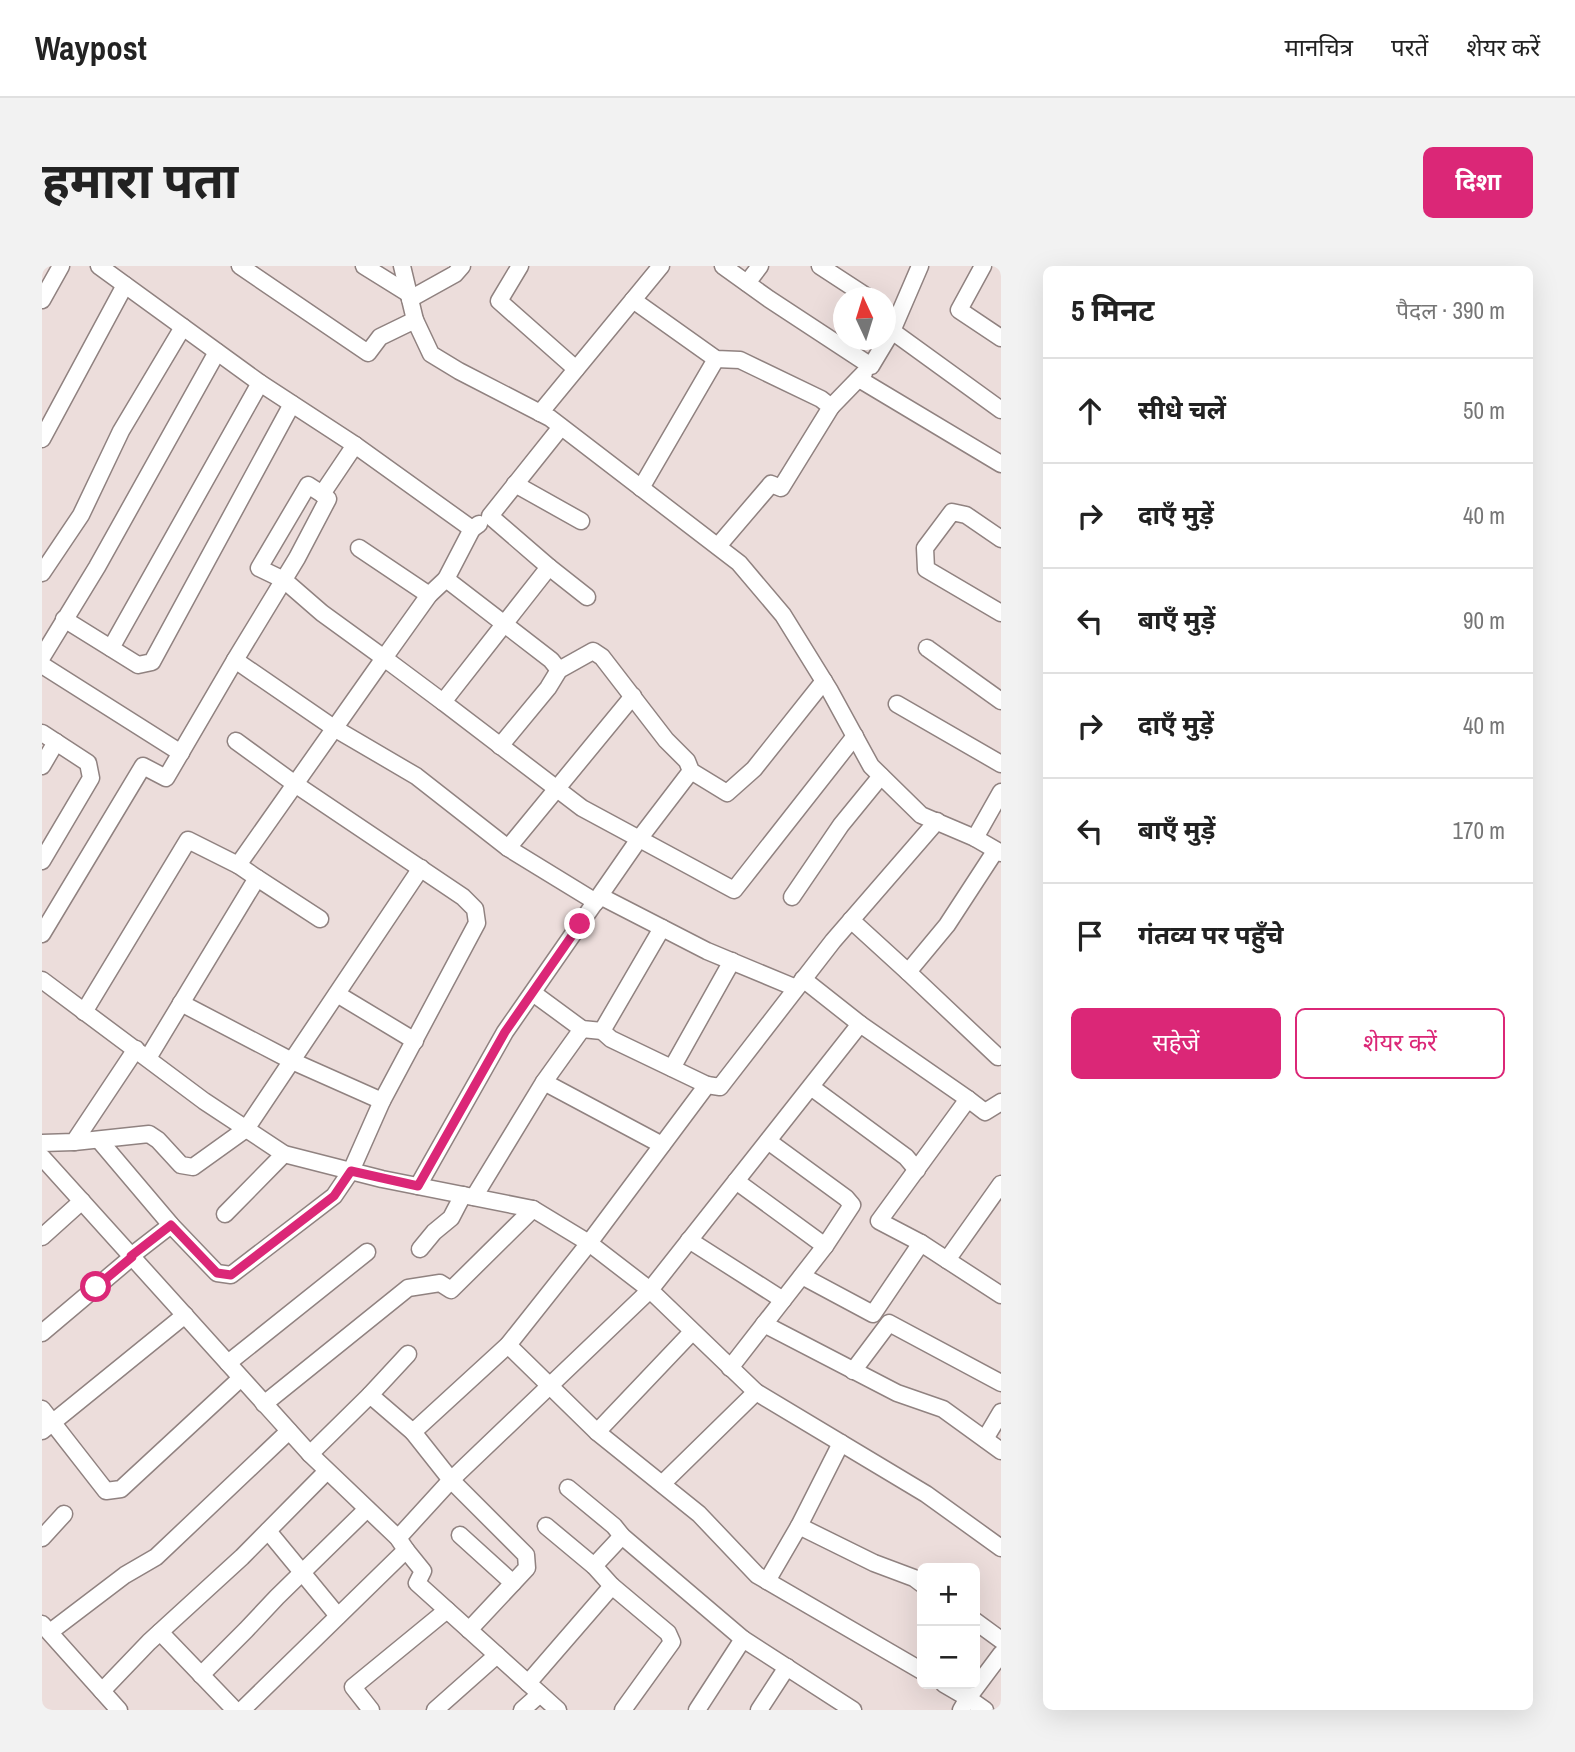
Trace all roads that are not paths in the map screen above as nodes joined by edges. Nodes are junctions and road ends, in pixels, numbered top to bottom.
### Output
1 (61, 266) edge
2 (99, 266) edge
3 (240, 266) edge
4 (364, 266) edge
5 (402, 266) edge
6 (462, 266) edge
7 (520, 266) edge
8 (661, 266) edge
9 (723, 266) edge
10 (760, 266) edge
11 (820, 266) edge
12 (920, 266) edge
13 (983, 266) edge
14 (747, 283) junction
15 (125, 285) junction
16 (852, 287) edge
17 (410, 296) junction
18 (42, 300) edge
19 (633, 300) junction
20 (896, 311) edge
21 (415, 320) junction
22 (896, 321) edge
23 (183, 327) junction
24 (1001, 338) edge
25 (878, 350) edge
26 (217, 352) junction
27 (716, 359) junction
28 (871, 366) junction
29 (576, 369) junction
30 (859, 379) junction
31 (260, 383) junction
32 (292, 404) junction
33 (831, 407) junction
34 (1001, 410) edge
35 (540, 413) junction
36 (561, 427) junction
37 (42, 439) edge
38 (355, 445) junction
39 (1001, 464) edge
40 (515, 484) junction
41 (641, 488) junction
42 (322, 494) junction
43 (490, 516) junction
44 (581, 521) dead end
45 (472, 529) junction
46 (1001, 539) edge
47 (718, 546) junction
48 (359, 548) dead end
49 (549, 567) junction
50 (42, 573) edge
51 (446, 579) junction
52 (284, 580) junction
53 (429, 595) junction
54 (587, 597) dead end
55 (1001, 613) edge
56 (64, 619) junction
57 (505, 624) junction
58 (111, 648) junction
59 (926, 648) dead end
60 (42, 657) edge
61 (384, 658) junction
62 (235, 660) junction
63 (42, 665) edge
64 (559, 670) junction
65 (824, 681) junction
66 (633, 696) junction
67 (1001, 701) edge
68 (443, 702) junction
69 (897, 704) dead end
70 (334, 728) junction
71 (42, 733) edge
72 (855, 736) junction
73 (236, 741) dead end
74 (56, 742) junction
75 (500, 746) junction
76 (181, 753) junction
77 (1001, 764) edge
78 (42, 766) edge
79 (691, 771) junction
80 (881, 776) junction
81 (295, 784) junction
82 (557, 789) junction
83 (1001, 792) edge
84 (937, 821) junction
85 (639, 839) junction
86 (979, 840) junction
87 (508, 848) junction
88 (996, 855) edge
89 (42, 860) edge
90 (238, 865) junction
91 (421, 868) junction
92 (1001, 871) edge
93 (257, 878) junction
94 (792, 897) dead end
95 (598, 899) junction
96 (320, 919) dead end
97 (851, 920) junction
98 (662, 928) junction
99 (42, 934) edge
100 (732, 961) junction
101 (908, 972) junction
102 (42, 980) edge
103 (800, 983) junction
104 (533, 993) junction
105 (337, 994) junction
106 (181, 1003) junction
107 (84, 1012) junction
108 (860, 1024) junction
109 (582, 1028) junction
110 (602, 1031) junction
111 (415, 1041) junction
112 (142, 1054) junction
113 (998, 1057) dead end
114 (292, 1061) junction
115 (672, 1068) junction
116 (544, 1082) junction
117 (707, 1084) junction
118 (811, 1087) junction
119 (968, 1099) junction
120 (382, 1101) junction
121 (1001, 1102) edge
122 (246, 1129) junction
123 (99, 1140) junction
124 (768, 1141) junction
125 (74, 1142) junction
126 (662, 1145) junction
127 (43, 1147) edge
128 (284, 1154) junction
129 (917, 1170) junction
130 (351, 1171) junction
131 (736, 1181) junction
132 (1001, 1184) edge
133 (418, 1186) junction
134 (468, 1196) junction
135 (82, 1201) junction
136 (533, 1209) junction
137 (225, 1214) dead end
138 (171, 1225) junction
139 (42, 1237) edge
140 (689, 1240) junction
141 (589, 1243) junction
142 (921, 1243) junction
143 (825, 1246) junction
144 (420, 1249) dead end
145 (367, 1252) dead end
146 (131, 1256) junction
147 (947, 1260) junction
148 (802, 1276) junction
149 (650, 1290) junction
150 (1001, 1295) edge
151 (783, 1300) junction
152 (873, 1314) junction
153 (185, 1315) junction
154 (889, 1323) junction
155 (764, 1324) junction
156 (692, 1332) junction
157 (42, 1333) edge
158 (508, 1345) junction
159 (408, 1354) dead end
160 (228, 1363) junction
161 (730, 1367) junction
162 (853, 1371) junction
163 (242, 1378) junction
164 (1001, 1383) edge
165 (549, 1385) junction
166 (756, 1392) junction
167 (370, 1395) junction
168 (264, 1404) junction
169 (1001, 1412) edge
170 (46, 1420) edge
171 (289, 1431) junction
172 (413, 1432) junction
173 (597, 1432) junction
174 (985, 1439) junction
175 (841, 1443) junction
176 (1001, 1451) edge
177 (310, 1454) junction
178 (327, 1471) junction
179 (451, 1480) junction
180 (662, 1485) junction
181 (568, 1488) dead end
182 (367, 1509) junction
183 (64, 1514) dead end
184 (546, 1526) dead end
185 (799, 1526) junction
186 (268, 1531) junction
187 (460, 1535) dead end
188 (622, 1536) junction
189 (42, 1538) edge
190 (402, 1544) junction
191 (1001, 1548) edge
192 (594, 1566) junction
193 (302, 1573) junction
194 (917, 1580) edge
195 (767, 1581) junction
196 (513, 1583) junction
197 (612, 1586) junction
198 (447, 1610) junction
199 (338, 1616) junction
200 (980, 1625) edge
201 (46, 1628) edge
202 (469, 1630) junction
203 (160, 1632) junction
204 (743, 1639) junction
205 (1001, 1640) edge
206 (1001, 1654) edge
207 (497, 1655) junction
208 (787, 1667) junction
209 (917, 1668) edge
210 (201, 1675) junction
211 (534, 1688) junction
212 (949, 1689) edge
213 (102, 1691) junction
214 (964, 1704) edge
215 (119, 1710) edge
216 (235, 1710) edge
217 (242, 1710) edge
218 (371, 1710) edge
219 (435, 1710) edge
220 (522, 1710) edge
221 (558, 1710) edge
222 (623, 1710) edge
223 (697, 1710) edge
224 (759, 1710) edge
225 (853, 1710) edge
226 (985, 1710) edge

1 - 18 street
2 - 15 street
3 - 21 street
4 - 17 street
5 - 17 street
6 - 17 street
7 - 29 street
8 - 19 street
9 - 14 street
10 - 14 street
11 - 16 street
12 - 20 street
13 - 24 street
14 - 28 street
15 - 23 street
15 - 37 street
17 - 21 street
19 - 27 street
19 - 29 street
21 - 35 street
22 - 34 street
23 - 26 street
23 - 50 street
25 - 28 street
26 - 31 street
26 - 56 street
27 - 33 street
27 - 41 street
28 - 30 street
29 - 35 street
30 - 33 street
30 - 39 street
31 - 32 street
31 - 58 street
32 - 38 street
32 - 58 street
33 - 47 street
35 - 36 street
36 - 40 street
36 - 41 street
38 - 42 street
38 - 45 street
40 - 43 street
40 - 44 street
41 - 47 street
42 - 52 street
42 - 52 street
43 - 45 street
43 - 49 street
45 - 51 street
46 - 55 street
47 - 65 street
48 - 53 street
49 - 54 street
49 - 57 street
51 - 53 street
51 - 57 street
52 - 61 street
52 - 62 street
53 - 61 street
56 - 58 street
56 - 60 street
57 - 64 street
57 - 68 street
59 - 67 street
61 - 68 street
61 - 70 street
62 - 70 street
62 - 76 street
63 - 76 street
64 - 66 street
64 - 75 street
65 - 72 street
65 - 79 street
66 - 79 street
66 - 82 street
68 - 75 street
69 - 77 street
70 - 81 street
70 - 87 street
71 - 74 street
72 - 80 street
72 - 85 street
73 - 81 street
74 - 78 street
74 - 89 street
75 - 82 street
76 - 99 street
79 - 85 street
80 - 84 street
80 - 94 street
81 - 90 street
81 - 91 street
82 - 85 street
82 - 87 street
83 - 86 street
84 - 86 street
84 - 97 street
85 - 95 street
86 - 88 street
87 - 95 street
88 - 92 street
88 - 101 street
90 - 93 street
90 - 107 street
91 - 105 street
91 - 111 street
93 - 96 street
93 - 106 street
95 - 98 street
95 - 104 street
97 - 101 street
97 - 103 street
98 - 100 street
98 - 110 street
100 - 103 street
100 - 115 street
101 - 113 street
102 - 107 street
103 - 108 street
103 - 117 street
104 - 109 street
104 - 133 street
105 - 111 street
105 - 114 street
106 - 112 street
106 - 114 street
107 - 112 street
108 - 118 street
108 - 119 street
109 - 110 street
109 - 116 street
110 - 115 street
111 - 120 street
112 - 122 street
112 - 125 street
114 - 120 street
114 - 122 street
115 - 117 street
116 - 126 street
116 - 134 street
117 - 126 street
118 - 124 street
118 - 129 street
119 - 121 street
119 - 129 street
120 - 130 street
122 - 123 street
122 - 128 street
123 - 125 street
123 - 138 street
124 - 131 street
124 - 143 street
125 - 127 street
126 - 141 street
127 - 135 street
128 - 130 street
128 - 137 street
129 - 142 street
130 - 133 street
130 - 138 street
131 - 140 street
131 - 143 street
132 - 147 street
133 - 134 street
134 - 136 street
134 - 144 street
135 - 139 street
135 - 146 street
136 - 141 street
136 - 168 street
138 - 146 street
140 - 149 street
140 - 151 street
141 - 149 street
141 - 158 street
142 - 147 street
142 - 152 street
143 - 148 street
145 - 160 street
146 - 153 street
146 - 157 street
147 - 150 street
148 - 151 street
148 - 152 street
149 - 156 street
149 - 165 street
151 - 155 street
152 - 154 street
153 - 160 street
153 - 170 street
154 - 162 street
154 - 164 street
155 - 161 street
155 - 162 street
156 - 161 street
156 - 173 street
158 - 165 street
158 - 172 street
159 - 167 street
160 - 163 street
161 - 166 street
162 - 174 street
163 - 168 street
163 - 170 street
165 - 173 street
165 - 179 street
166 - 175 street
166 - 180 street
167 - 172 street
167 - 177 street
168 - 171 street
169 - 174 street
171 - 177 street
171 - 201 street
172 - 179 street
173 - 180 street
174 - 176 street
175 - 185 street
175 - 191 street
177 - 178 street
178 - 182 street
178 - 186 street
179 - 190 street
179 - 196 street
180 - 195 street
181 - 188 street
182 - 190 street
182 - 193 street
183 - 189 street
184 - 192 street
185 - 194 street
185 - 195 street
186 - 193 street
186 - 203 street
187 - 196 street
188 - 192 street
188 - 204 street
190 - 198 street
190 - 199 street
192 - 197 street
193 - 199 street
193 - 210 street
195 - 209 street
196 - 202 street
197 - 211 street
197 - 222 street
198 - 202 street
198 - 218 street
199 - 217 street
200 - 205 street
201 - 213 street
202 - 207 street
203 - 210 street
203 - 213 street
204 - 208 street
204 - 223 street
206 - 214 street
207 - 211 street
207 - 219 street
208 - 224 street
208 - 225 street
210 - 216 street
211 - 220 street
211 - 221 street
212 - 214 street
213 - 215 street
214 - 226 street

